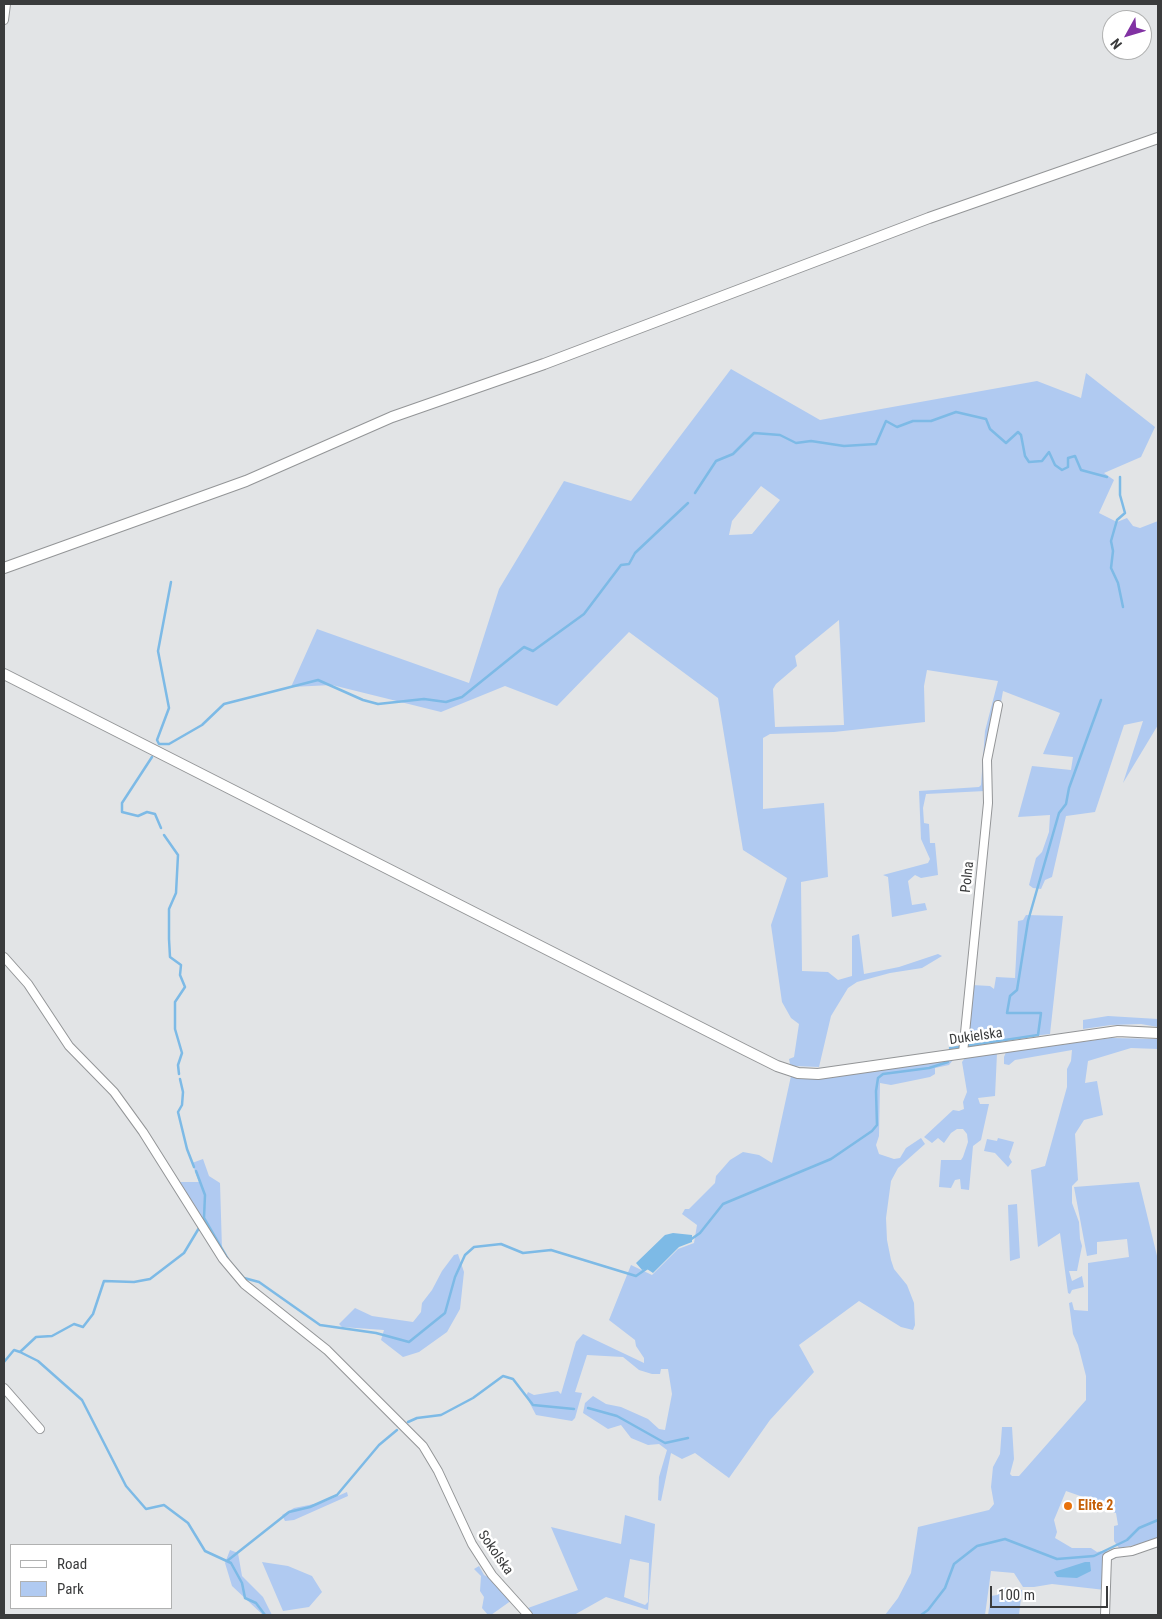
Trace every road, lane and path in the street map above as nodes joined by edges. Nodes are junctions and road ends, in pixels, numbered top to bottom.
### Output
1 (6, 4) edge
2 (4, 20) edge
3 (1158, 138) edge
4 (4, 568) edge
5 (4, 674) edge
6 (998, 705) dead end
7 (4, 957) edge
8 (1158, 1033) edge
9 (963, 1052) junction
10 (4, 1388) edge
11 (40, 1429) dead end
12 (1158, 1542) edge
13 (528, 1615) edge
14 (1105, 1615) edge

1 - 2 street
3 - 4 main road
5 - 9 main road, Dukielska
6 - 9 street, Polna
7 - 13 street, Sokolska
8 - 9 main road, Dukielska
10 - 11 street
12 - 14 street

